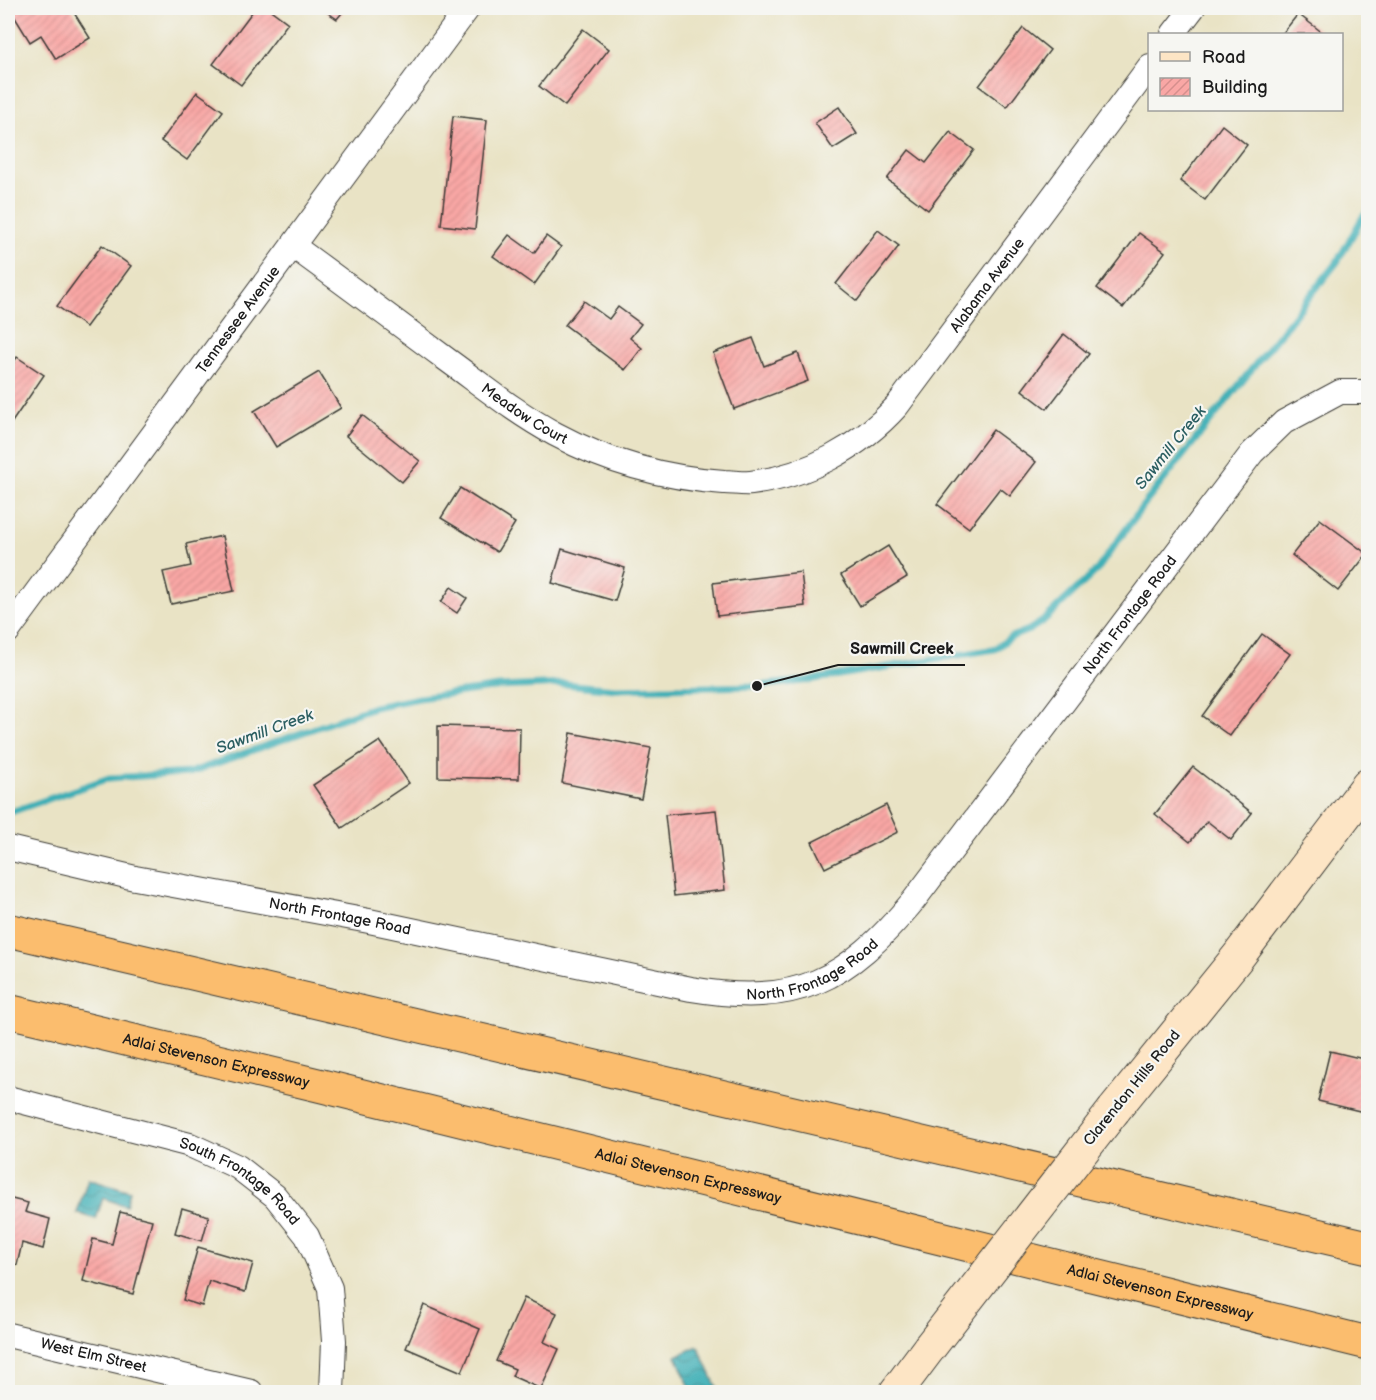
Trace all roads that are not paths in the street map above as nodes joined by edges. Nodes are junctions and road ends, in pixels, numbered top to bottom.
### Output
1 (468, 8) edge
2 (1193, 8) edge
3 (1174, 33) edge
4 (1148, 67) edge
5 (293, 246) junction
6 (1368, 392) edge
7 (796, 472) joint
8 (8, 631) edge
9 (1368, 785) edge
10 (8, 848) edge
11 (8, 930) edge
12 (8, 1011) edge
13 (8, 1098) edge
14 (1368, 1248) edge
15 (8, 1335) edge
16 (1368, 1343) edge
17 (251, 1392) edge
18 (332, 1392) edge
19 (896, 1392) edge

1 - 5 street, Tennessee Avenue
2 - 3 street
4 - 7 street, Alabama Avenue
5 - 7 street, Meadow Court
5 - 8 street, Tennessee Avenue
6 - 10 street, North Frontage Road
9 - 19 street, Clarendon Hills Road, bridge
11 - 14 highway
12 - 16 highway, Adlai Stevenson Expressway
13 - 18 street, South Frontage Road
15 - 17 street, West Elm Street

